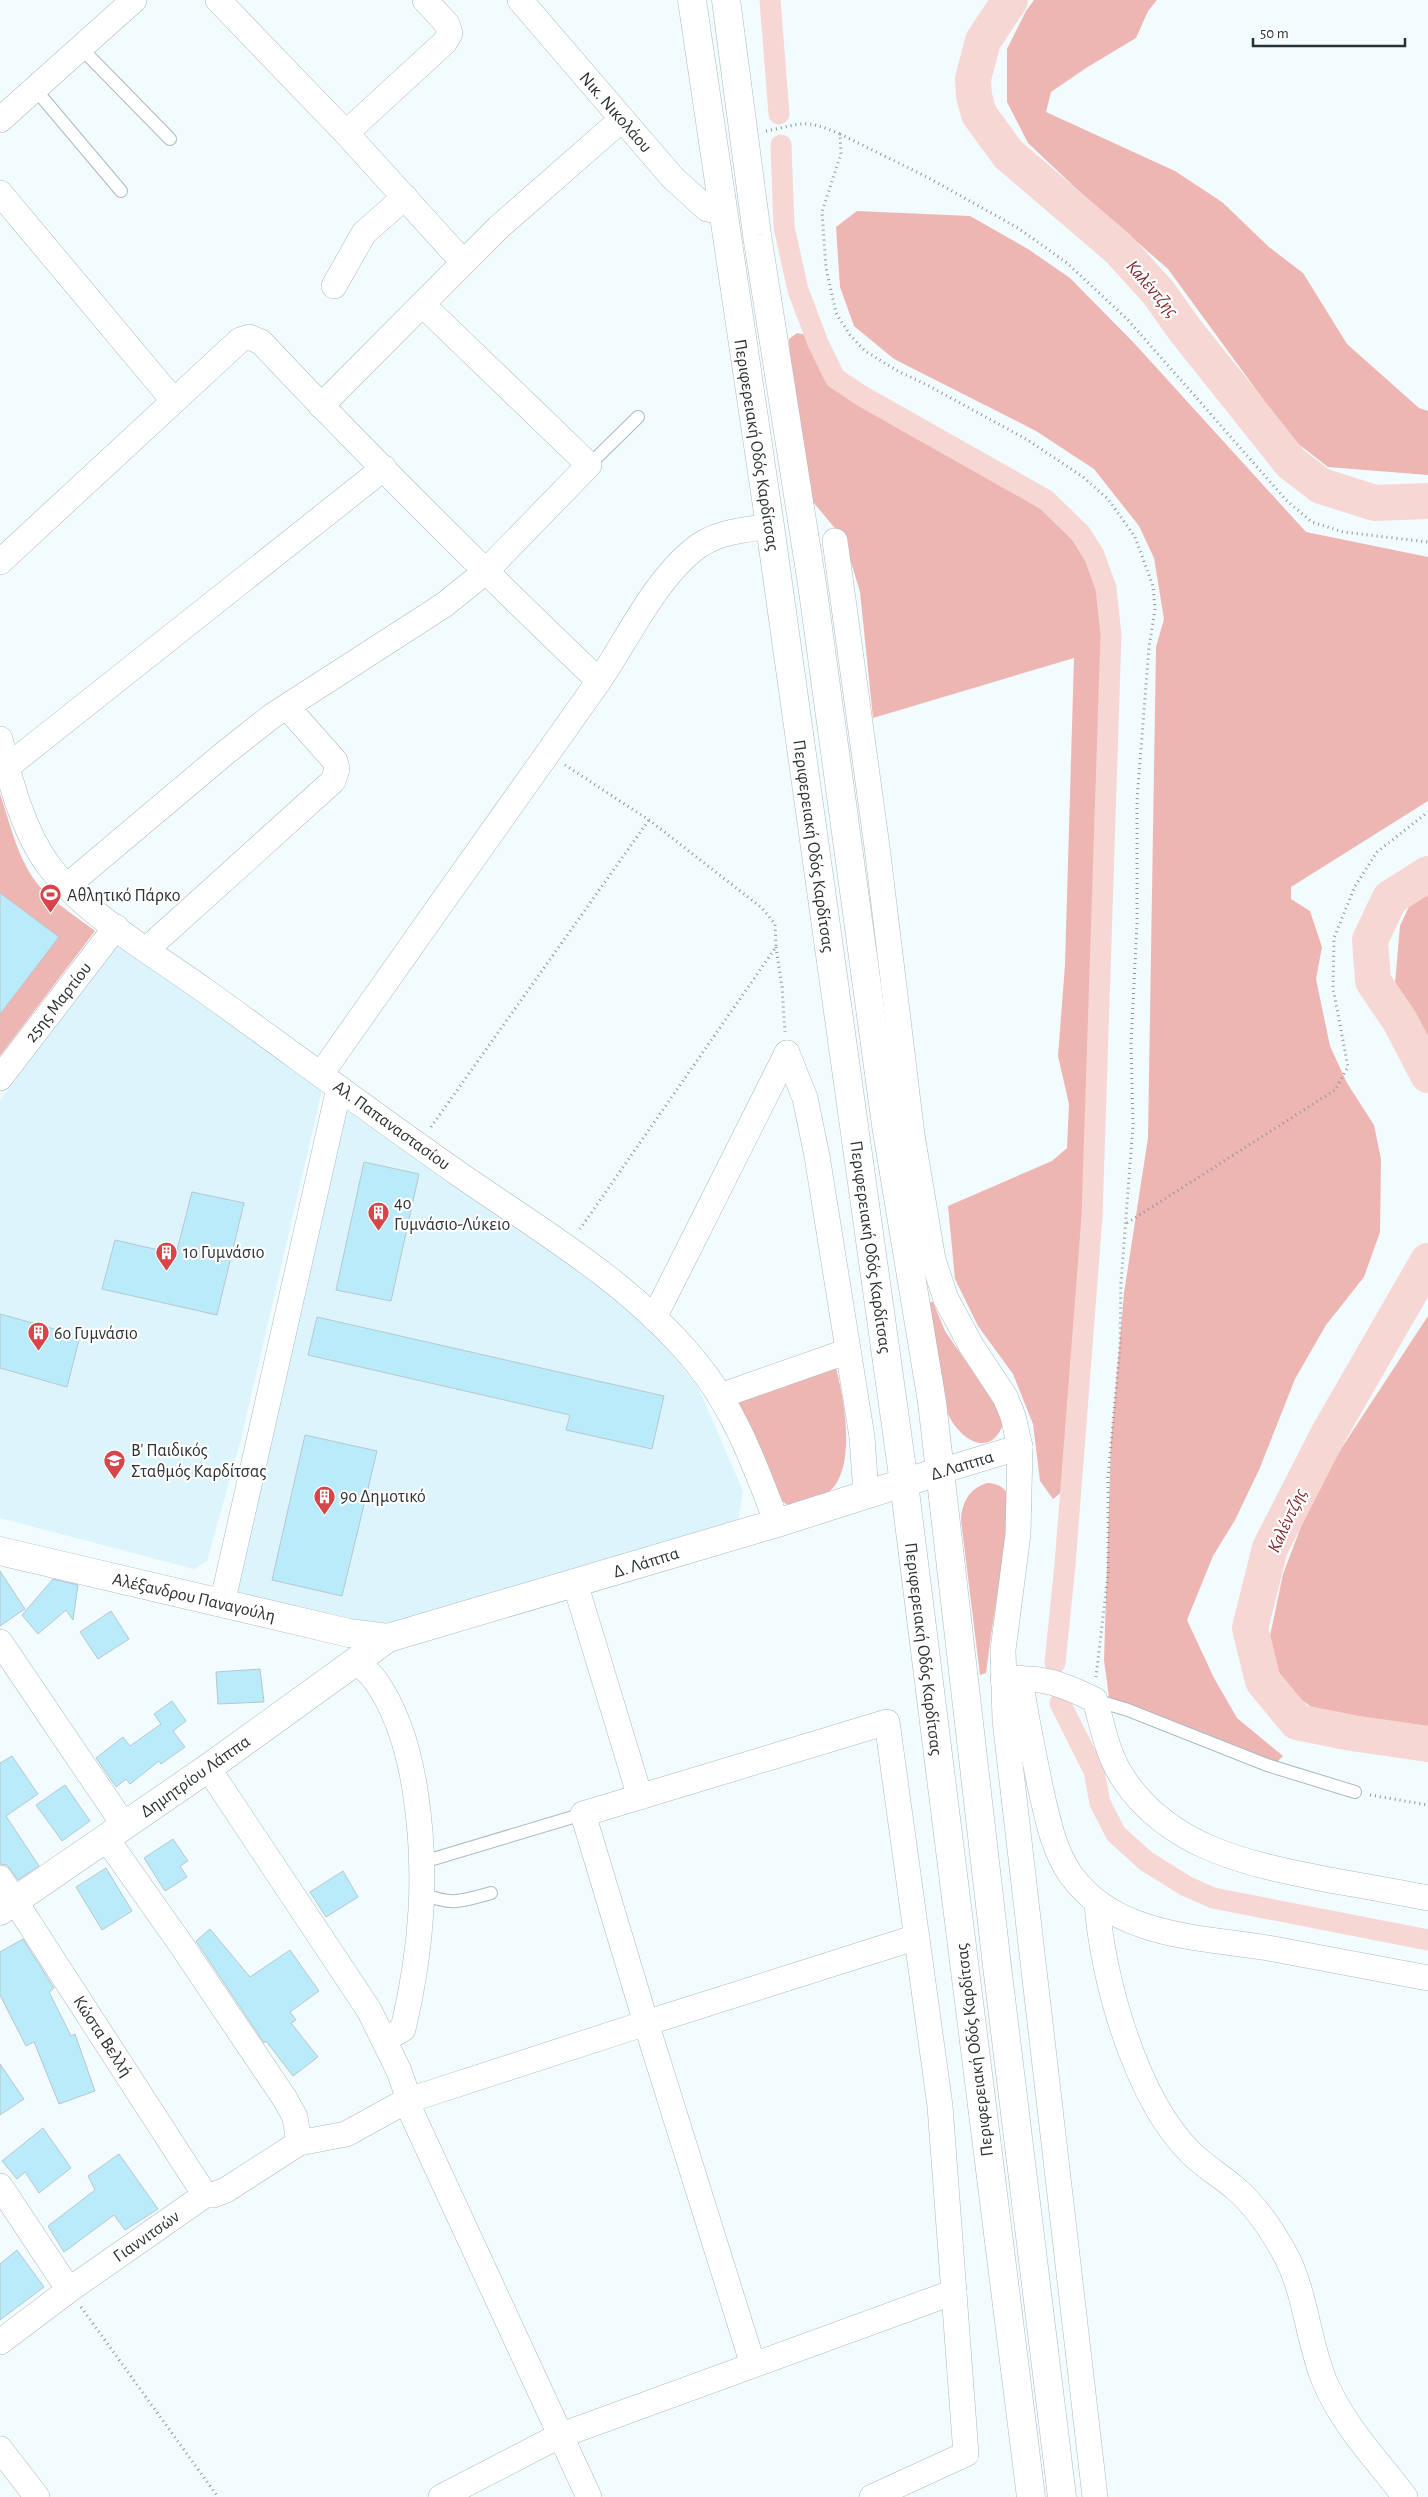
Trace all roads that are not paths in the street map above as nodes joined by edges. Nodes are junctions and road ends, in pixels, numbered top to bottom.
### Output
1 (134, 0) edge
2 (218, 0) edge
3 (425, 0) edge
4 (520, 0) edge
5 (692, 0) edge
6 (726, 0) edge
7 (81, 48) junction
8 (36, 89) junction
9 (0, 120) edge
10 (621, 120) junction
11 (346, 133) junction
12 (170, 139) dead end
13 (122, 191) dead end
14 (0, 193) edge
15 (405, 197) junction
16 (722, 211) junction
17 (463, 262) junction
18 (334, 286) dead end
19 (423, 305) junction
20 (173, 400) junction
21 (321, 406) junction
22 (638, 417) dead end
23 (589, 465) junction
24 (384, 468) junction
25 (770, 526) junction
26 (835, 541) dead end
27 (0, 562) edge
28 (485, 572) junction
29 (599, 681) junction
30 (287, 706) junction
31 (0, 739) edge
32 (7, 768) junction
33 (67, 886) junction
34 (116, 927) junction
35 (147, 949) junction
36 (1, 1076) edge
37 (330, 1081) junction
38 (654, 1318) junction
39 (848, 1351) junction
40 (720, 1396) junction
41 (1020, 1447) junction
42 (941, 1471) junction
43 (904, 1483) junction
44 (866, 1494) junction
45 (777, 1523) junction
46 (0, 1552) edge
47 (575, 1583) junction
48 (222, 1604) junction
49 (388, 1638) junction
50 (0, 1642) edge
51 (356, 1661) junction
52 (1012, 1679) junction
53 (1095, 1700) junction
54 (208, 1768) junction
55 (1355, 1792) road end
56 (640, 1797) junction
57 (583, 1814) junction
58 (115, 1831) junction
59 (423, 1862) junction
60 (0, 1878) edge
61 (491, 1893) dead end
62 (423, 1894) junction
63 (1428, 1898) edge
64 (1097, 1903) junction
65 (8, 1906) edge
66 (917, 1937) junction
67 (1428, 1978) edge
68 (646, 2023) junction
69 (384, 2040) junction
70 (406, 2101) junction
71 (299, 2143) junction
72 (0, 2186) edge
73 (205, 2195) junction
74 (69, 2290) junction
75 (954, 2292) junction
76 (0, 2342) edge
77 (753, 2365) junction
78 (560, 2436) junction
79 (0, 2449) edge
80 (37, 2497) edge
81 (441, 2497) edge
82 (588, 2497) edge
83 (872, 2497) edge
84 (1031, 2497) edge
85 (1062, 2497) edge
86 (1095, 2497) edge
87 (1405, 2497) edge

1 - 7 street
2 - 11 street
3 - 11 street
4 - 10 street, Νικ. Νικολάου
5 - 16 main road, Περιφερειακή Οδός Καρδίτσας
6 - 42 main road, Περιφερειακή Οδός Καρδίτσας
7 - 8 street
7 - 12 lane
8 - 9 street
8 - 13 lane
10 - 16 street, Νικ. Νικολάου
10 - 17 street
11 - 15 street
14 - 20 street
15 - 17 street
15 - 18 street
16 - 25 main road, Περιφερειακή Οδός Καρδίτσας
17 - 19 street
19 - 21 street
19 - 23 street
20 - 21 street
20 - 27 street
21 - 24 street
22 - 23 lane
23 - 28 street
24 - 28 street
24 - 32 street
25 - 29 street
25 - 43 main road, Περιφερειακή Οδός Καρδίτσας
26 - 41 street
28 - 29 street
28 - 30 street
29 - 37 street
30 - 33 street
30 - 35 street
31 - 32 street, Αλ. Παπαναστασίου
32 - 33 street, Αλ. Παπαναστασίου
33 - 34 street, Αλ. Παπαναστασίου
34 - 35 street, Αλ. Παπαναστασίου
34 - 36 street, 25ης Μαρτίου
35 - 37 street, Αλ. Παπαναστασίου
37 - 38 street, Αλ. Παπαναστασίου
37 - 48 street
38 - 39 street
38 - 40 street, Αλ. Παπαναστασίου
39 - 40 street
39 - 44 street
40 - 45 street, Αλ. Παπαναστασίου
41 - 42 street, Δ.Λαππα
41 - 52 street
42 - 43 main road, Δ.Λαππα
42 - 85 main road, Περιφερειακή Οδός Καρδίτσας
43 - 44 main road, Δ. Λάππα
43 - 84 main road, Περιφερειακή Οδός Καρδίτσας
44 - 45 main road, Δ. Λάππα
45 - 47 main road, Δ. Λάππα
46 - 48 main road, Αλέξανδρου Παναγούλη
47 - 49 main road, Δ. Λάππα
47 - 56 street
48 - 49 main road, Αλέξανδρου Παναγούλη
49 - 51 main road, Δημητρίου Λάππα
50 - 58 street
51 - 54 main road, Δημητρίου Λάππα
51 - 59 street
52 - 53 street
52 - 64 street
52 - 86 street
53 - 55 lane
53 - 63 street
54 - 58 main road, Δημητρίου Λάππα
54 - 69 street
56 - 57 street
56 - 66 street
57 - 59 lane
57 - 68 street
58 - 65 main road, Δημητρίου Λάππα
58 - 71 street
59 - 62 street
60 - 65 street, Κώστα Βελλή
61 - 62 lane
62 - 69 street
64 - 67 street
64 - 87 street
65 - 73 street, Κώστα Βελλή
66 - 68 street
66 - 75 street
68 - 70 street
68 - 77 street
69 - 70 street
70 - 71 street
70 - 78 street
71 - 73 street, Γιαννιτσών
72 - 74 street
73 - 74 street, Γιαννιτσών
74 - 76 street, Γιαννιτσών
75 - 77 street
75 - 83 street
77 - 78 street
78 - 81 street
78 - 82 street
79 - 80 street

